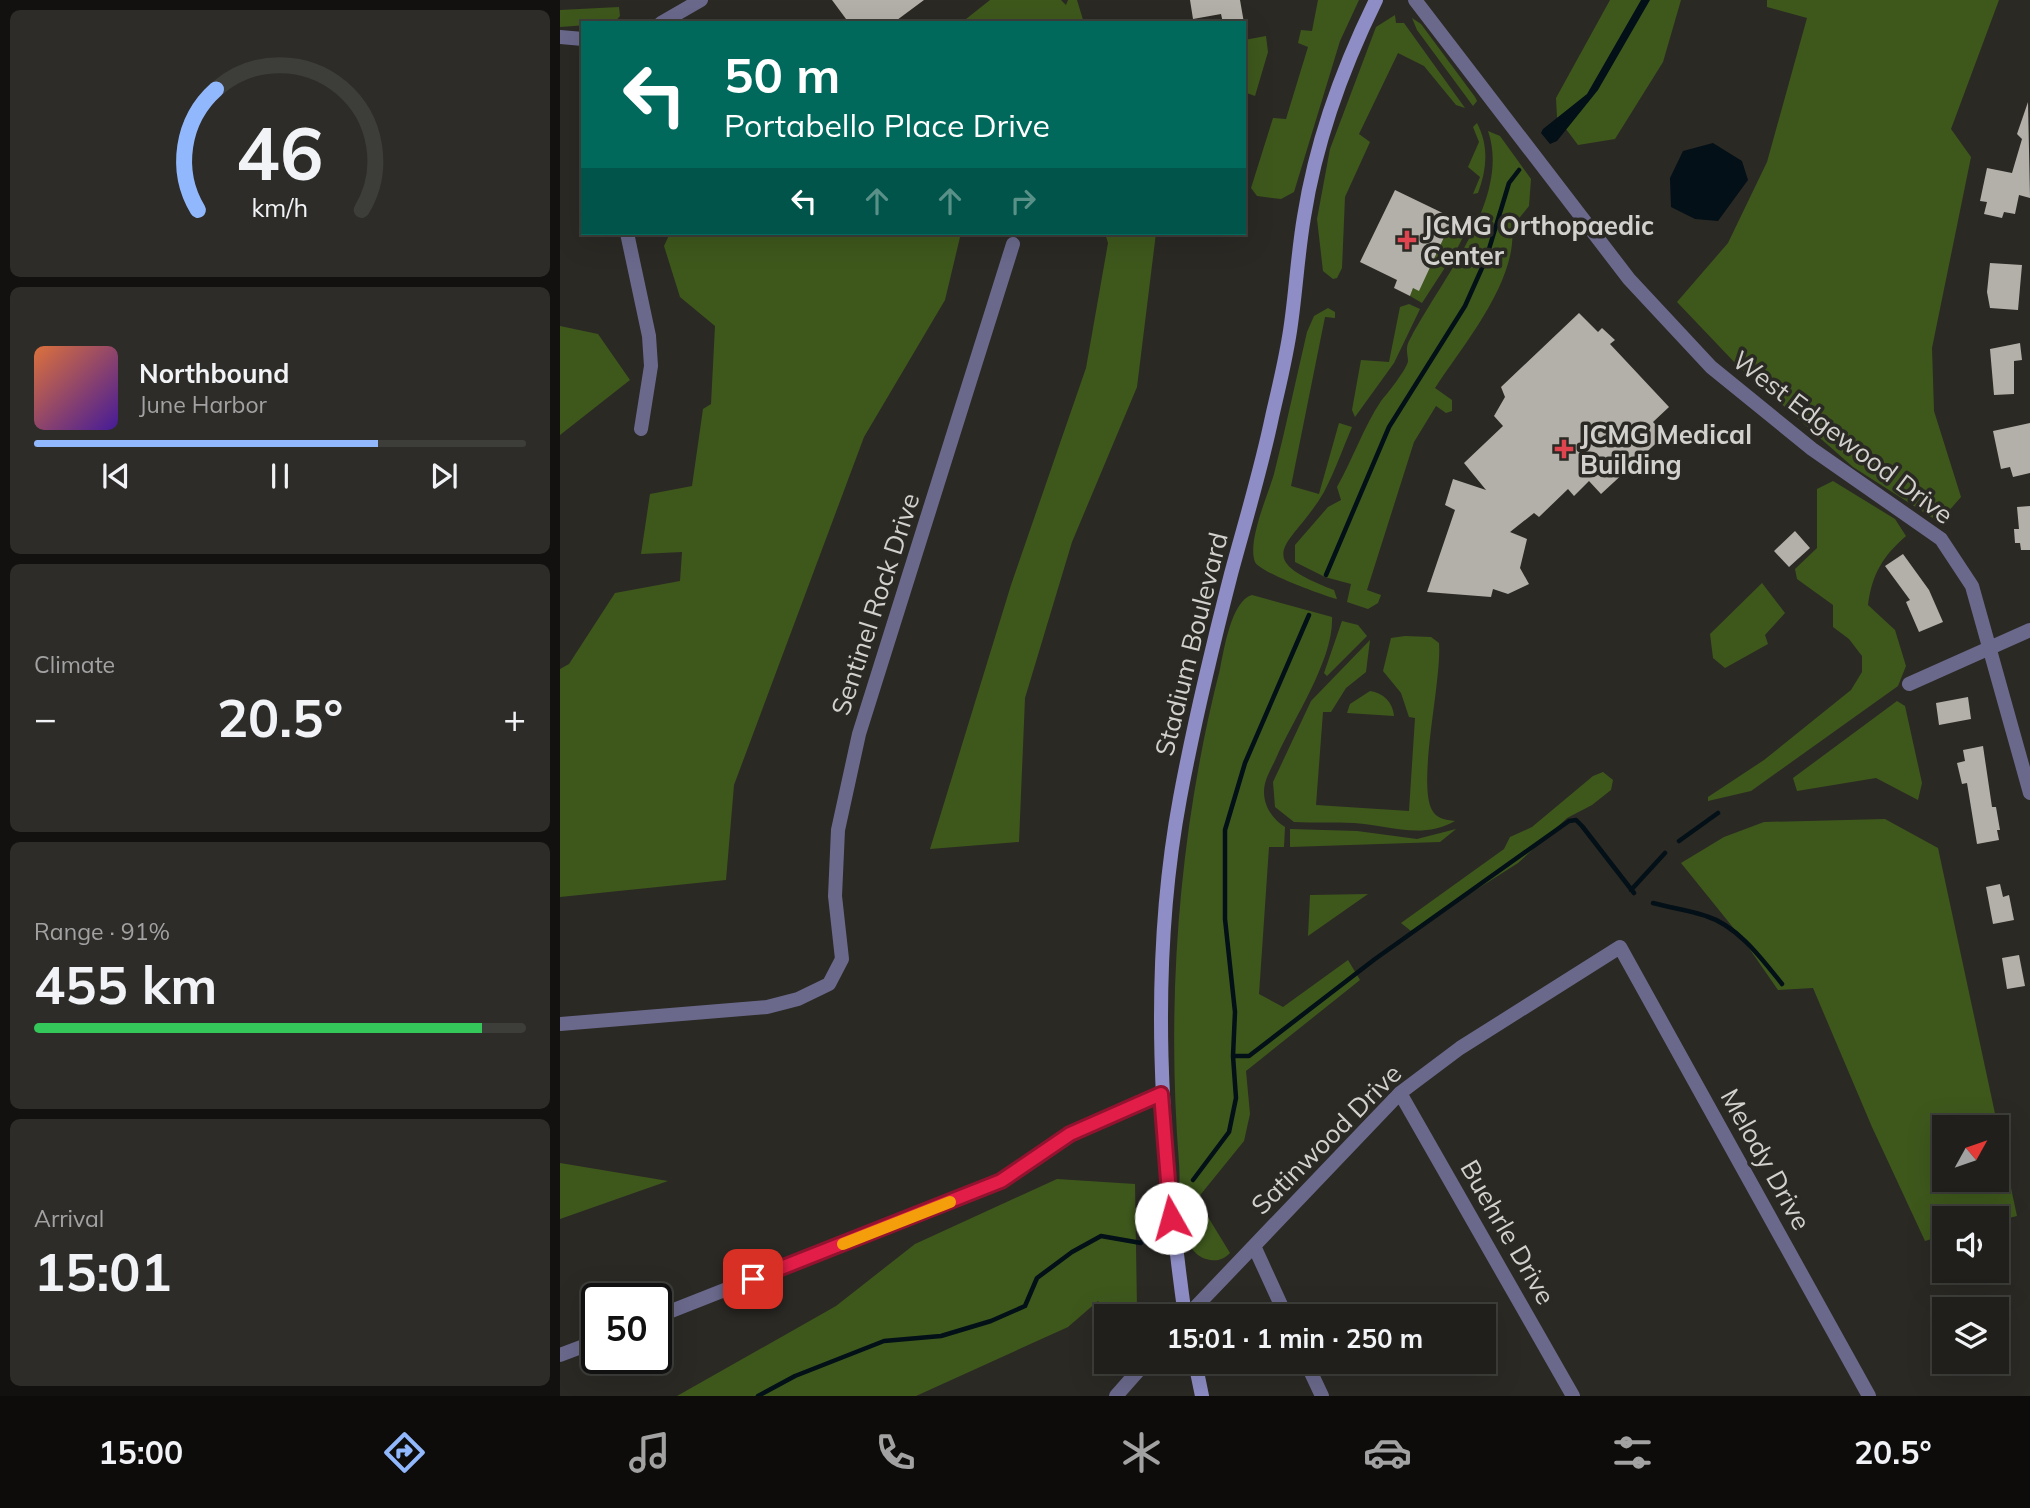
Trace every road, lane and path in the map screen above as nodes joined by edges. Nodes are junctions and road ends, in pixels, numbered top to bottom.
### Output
1 (701, 0) edge
2 (1376, 0) edge
3 (1415, 0) edge
4 (664, 21) edge
5 (560, 37) edge
6 (581, 39) edge
7 (627, 235) edge
8 (1013, 244) dead end
9 (641, 429) dead end
10 (2030, 630) edge
11 (1990, 650) junction
12 (1909, 684) dead end
13 (2028, 774) edge
14 (2030, 793) edge
15 (1620, 947) joint
16 (560, 1024) edge
17 (1401, 1093) junction
18 (1161, 1094) junction
19 (1254, 1246) junction
20 (1184, 1304) edge
21 (1198, 1304) edge
22 (1281, 1304) edge
23 (672, 1311) edge
24 (581, 1347) edge
25 (560, 1355) edge
26 (1135, 1374) edge
27 (1197, 1374) edge
28 (1312, 1374) edge
29 (1116, 1396) edge
30 (1202, 1396) edge
31 (1322, 1396) edge
32 (1573, 1396) edge
33 (1869, 1396) edge

1 - 4 street
2 - 18 main road, Stadium Boulevard
3 - 11 street, West Edgewood Drive
5 - 6 street
7 - 9 street
8 - 16 street, Sentinel Rock Drive
10 - 11 street
11 - 12 street
11 - 13 street, West Edgewood Drive
13 - 14 street, West Edgewood Drive
15 - 17 street, Satinwood Drive
15 - 33 street, Melody Drive
17 - 19 street, Satinwood Drive
17 - 32 street, Buehrle Drive
18 - 20 main road, Stadium Boulevard
18 - 23 street
19 - 21 street, Satinwood Drive
19 - 22 street
24 - 25 street
26 - 29 street
27 - 30 main road
28 - 31 street

